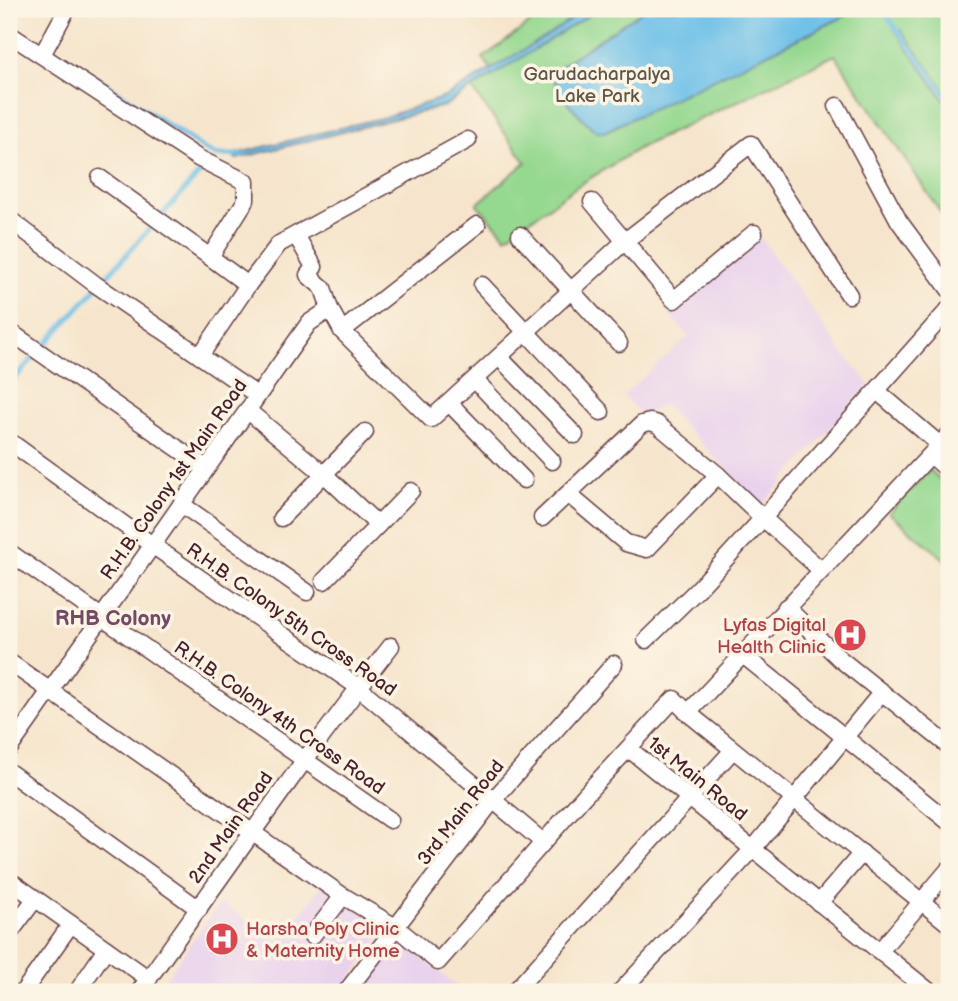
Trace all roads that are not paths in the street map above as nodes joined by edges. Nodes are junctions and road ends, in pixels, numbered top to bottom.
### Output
1 (67, 9) edge
2 (9, 34) edge
3 (42, 55) junction
4 (837, 106) dead end
5 (468, 140) dead end
6 (100, 178) dead end
7 (592, 202) dead end
8 (9, 219) edge
9 (477, 225) dead end
10 (754, 233) dead end
11 (296, 235) junction
12 (520, 235) dead end
13 (625, 242) junction
14 (210, 257) junction
15 (248, 285) junction
16 (482, 285) dead end
17 (949, 289) edge
18 (571, 291) junction
19 (849, 295) dead end
20 (330, 309) junction
21 (949, 309) edge
22 (9, 331) edge
23 (342, 331) junction
24 (527, 333) junction
25 (619, 343) dead end
26 (200, 356) junction
27 (499, 357) junction
28 (475, 380) junction
29 (877, 391) junction
30 (257, 395) junction
31 (450, 404) junction
32 (247, 410) junction
33 (601, 412) dead end
34 (365, 432) dead end
35 (575, 435) dead end
36 (9, 441) edge
37 (940, 445) edge
38 (552, 461) dead end
39 (206, 468) junction
40 (949, 471) edge
41 (324, 474) junction
42 (718, 475) junction
43 (524, 480) dead end
44 (411, 491) dead end
45 (568, 494) junction
46 (181, 504) junction
47 (281, 518) dead end
48 (763, 518) junction
49 (542, 519) dead end
50 (378, 525) junction
51 (152, 545) junction
52 (9, 552) edge
53 (821, 570) junction
54 (324, 582) dead end
55 (307, 592) dead end
56 (786, 607) junction
57 (102, 617) junction
58 (646, 640) dead end
59 (391, 646) dead end
60 (742, 654) junction
61 (9, 662) edge
62 (614, 664) dead end
63 (358, 687) junction
64 (50, 691) junction
65 (882, 692) junction
66 (688, 713) junction
67 (845, 737) junction
68 (949, 746) edge
69 (9, 749) edge
70 (629, 749) junction
71 (733, 750) junction
72 (303, 759) junction
73 (9, 772) edge
74 (689, 797) junction
75 (494, 799) junction
76 (794, 799) junction
77 (390, 820) dead end
78 (949, 822) edge
79 (253, 834) junction
80 (543, 842) junction
81 (753, 849) junction
82 (862, 853) junction
83 (949, 870) edge
84 (9, 880) edge
85 (343, 896) junction
86 (35, 899) junction
87 (922, 902) junction
88 (819, 903) junction
89 (199, 909) junction
90 (949, 923) edge
91 (71, 924) junction
92 (397, 928) junction
93 (9, 934) edge
94 (312, 936) dead end
95 (106, 949) junction
96 (880, 952) junction
97 (144, 986) edge
98 (23, 992) edge
99 (77, 992) edge
100 (346, 992) edge
101 (514, 992) edge
102 (620, 992) edge
103 (930, 992) edge

1 - 3 street
2 - 3 street
3 - 14 street
4 - 17 street
5 - 11 street
6 - 14 street
7 - 13 street
8 - 26 street
9 - 23 street
10 - 13 street
11 - 15 street
11 - 20 street
12 - 18 street
13 - 18 street
13 - 19 street
14 - 15 street
15 - 26 street
16 - 24 street
18 - 24 street
18 - 25 street
20 - 23 street
20 - 30 street, R.H.B. Colony 1st Main Road
21 - 29 street
22 - 39 street
23 - 31 street
24 - 27 street
24 - 33 street
26 - 30 street
27 - 28 street
27 - 35 street
28 - 31 street
28 - 38 street
29 - 37 street
29 - 48 street
30 - 32 street, R.H.B. Colony 1st Main Road
31 - 43 street
32 - 39 street, R.H.B. Colony 1st Main Road
32 - 41 street
34 - 41 street
36 - 51 street, R.H.B. Colony 5th Cross Road
37 - 40 street
37 - 53 street
39 - 46 street, R.H.B. Colony 1st Main Road
41 - 47 street
41 - 50 street
42 - 45 street
42 - 45 street
42 - 48 street
44 - 50 street
45 - 49 street
46 - 51 street, R.H.B. Colony 1st Main Road
46 - 55 street
48 - 53 street
48 - 58 street
50 - 54 street
51 - 57 street, R.H.B. Colony 1st Main Road
51 - 63 street, R.H.B. Colony 5th Cross Road
52 - 57 street, R.H.B. Colony 4th Cross Road
53 - 56 street
56 - 60 street
56 - 65 street
57 - 64 street, R.H.B. Colony 1st Main Road
57 - 72 street, R.H.B. Colony 4th Cross Road
59 - 63 street, 2nd Main Road
60 - 66 street
60 - 67 street
61 - 64 street
62 - 75 street, 3rd Main Road
63 - 72 street, 2nd Main Road
63 - 75 street, R.H.B. Colony 5th Cross Road
64 - 69 street, R.H.B. Colony 1st Main Road
64 - 79 street
65 - 67 street, 1st Main Road
65 - 68 street
66 - 70 street, 1st Main Road
66 - 71 street
67 - 76 street, 1st Main Road
67 - 78 street
70 - 74 street, 1st Main Road
70 - 80 street
71 - 74 street
71 - 76 street
72 - 77 street, R.H.B. Colony 4th Cross Road
72 - 79 street, 2nd Main Road
73 - 89 street
74 - 81 street, 1st Main Road
74 - 101 street
75 - 80 street, R.H.B. Colony 5th Cross Road
75 - 92 street, 3rd Main Road
76 - 81 street, 1st Main Road
76 - 82 street
79 - 85 street
79 - 89 street, 2nd Main Road
80 - 92 street
81 - 88 street
81 - 102 street
82 - 87 street
82 - 88 street
83 - 87 street
84 - 86 street
85 - 92 street
85 - 94 street
86 - 91 street
86 - 93 street
87 - 90 street
87 - 96 street
88 - 96 street
89 - 97 street, 2nd Main Road
91 - 95 street
91 - 98 street
92 - 100 street, 3rd Main Road
95 - 97 street
95 - 99 street
96 - 103 street

